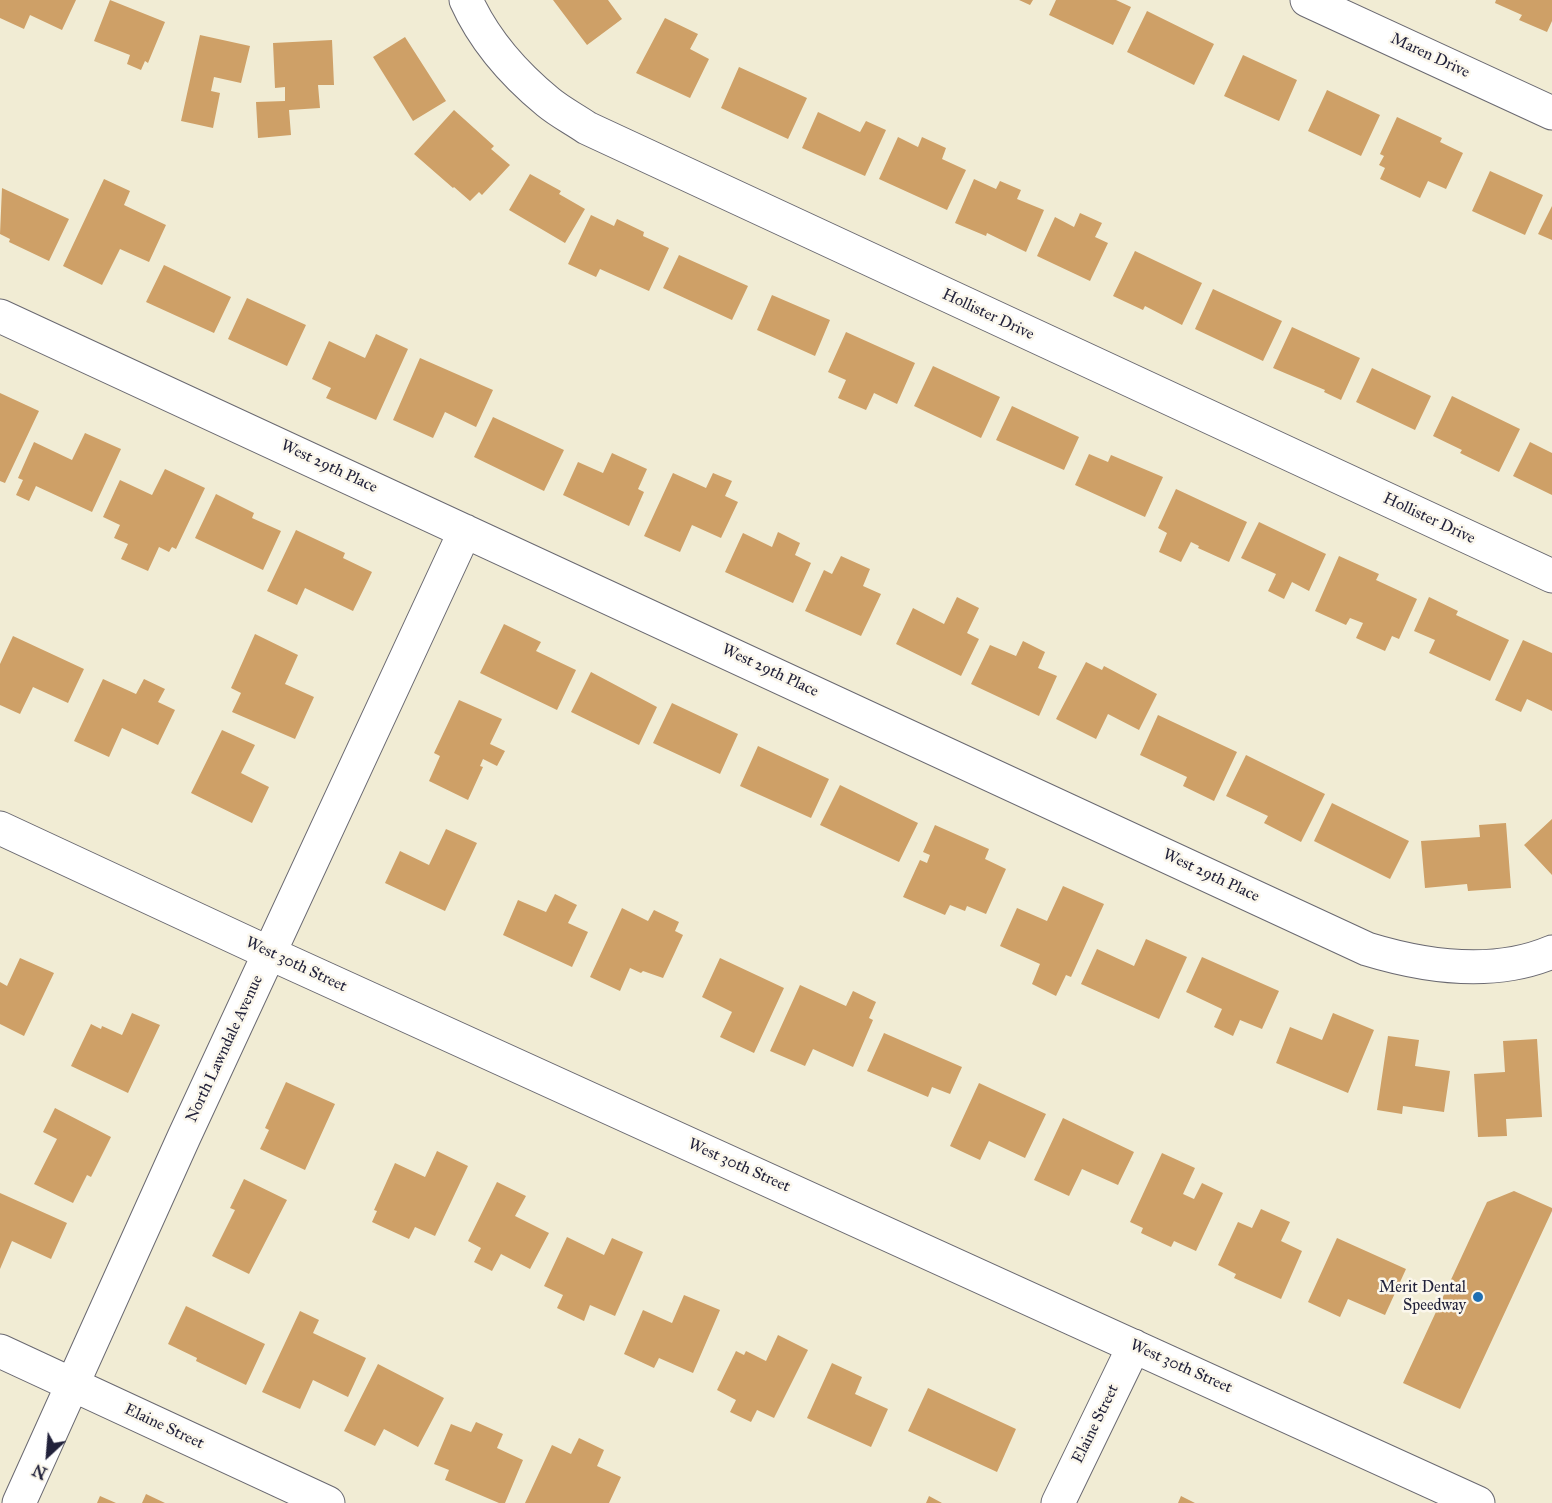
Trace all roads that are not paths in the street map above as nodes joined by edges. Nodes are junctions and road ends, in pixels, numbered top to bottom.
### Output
1 (466, 0) edge
2 (1307, 0) edge
3 (1552, 113) edge
4 (0, 316) edge
5 (465, 531) junction
6 (1552, 576) edge
7 (0, 828) edge
8 (1552, 952) edge
9 (269, 953) junction
10 (1134, 1346) junction
11 (0, 1351) edge
12 (72, 1385) junction
13 (19, 1503) edge
14 (328, 1503) edge
15 (1058, 1503) edge
16 (1478, 1503) edge

1 - 6 street, Hollister Drive
2 - 3 street, Maren Drive
4 - 5 street, West 29th Place
5 - 8 street, West 29th Place
5 - 9 street, North Lawndale Avenue
7 - 9 street, West 30th Street
9 - 10 street, West 30th Street
9 - 12 street, North Lawndale Avenue
10 - 15 street, Elaine Street
10 - 16 street, West 30th Street
11 - 12 street, Elaine Street
12 - 13 street, North Lawndale Avenue
12 - 14 street, Elaine Street

